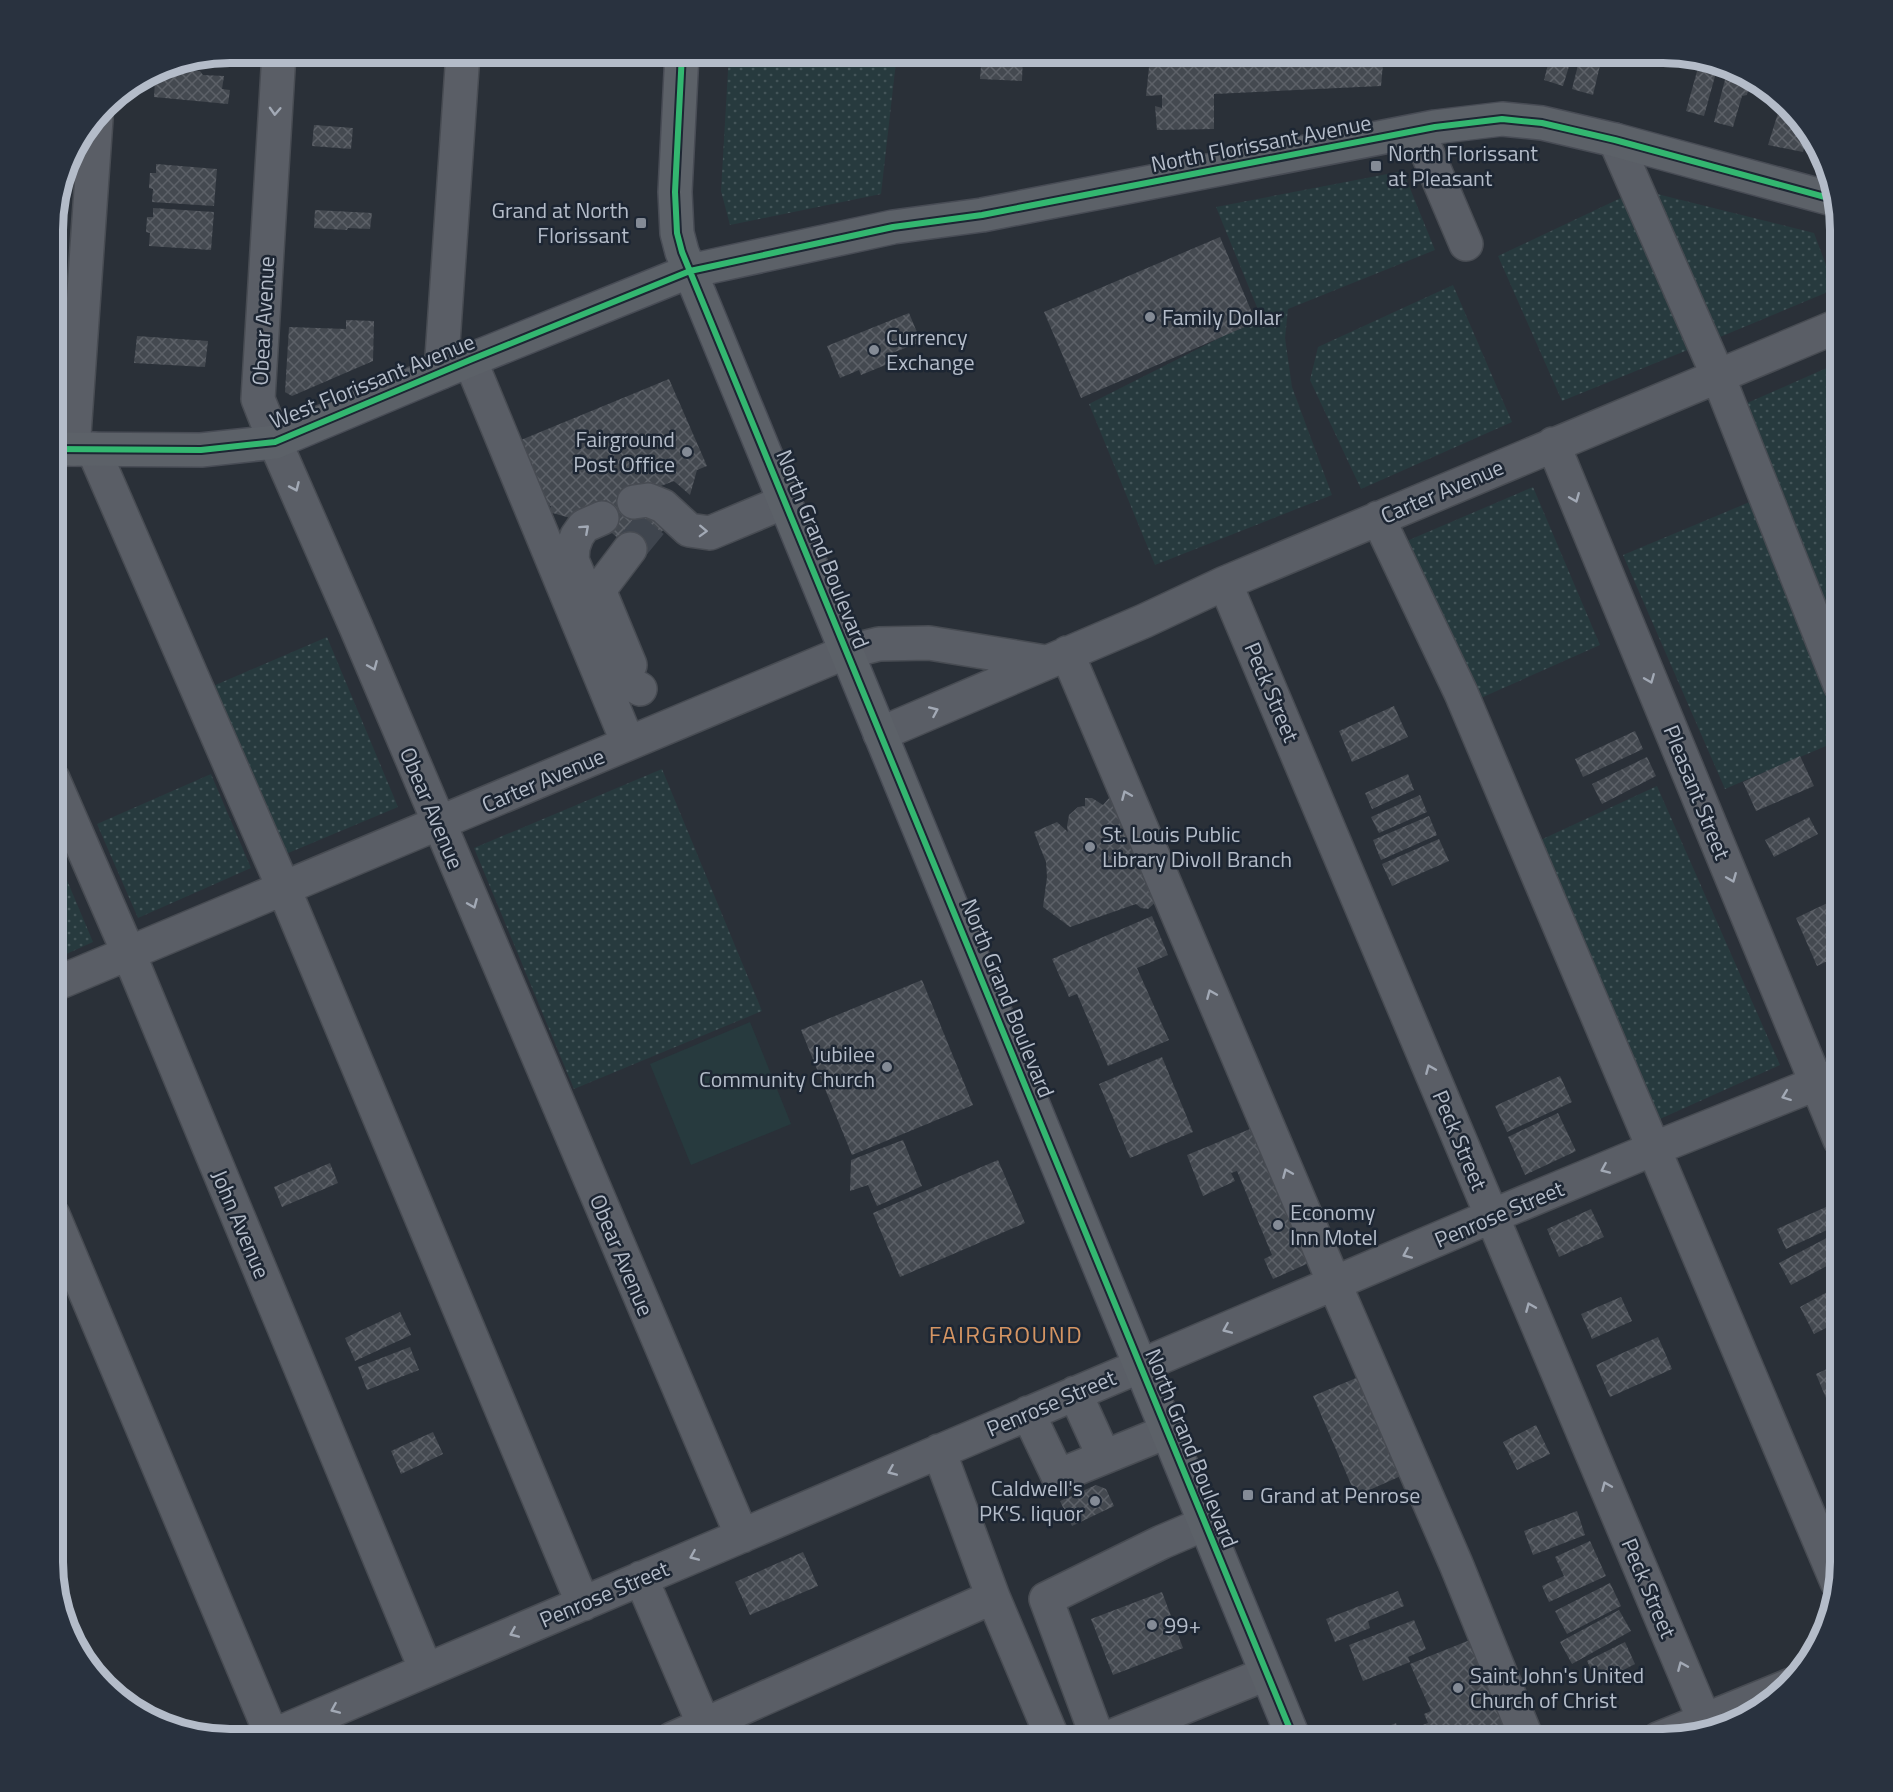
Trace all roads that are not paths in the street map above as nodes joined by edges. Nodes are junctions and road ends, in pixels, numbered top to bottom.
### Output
1 (278, 63) edge
2 (463, 63) edge
3 (682, 63) edge
4 (95, 131) edge
5 (1418, 131) junction
6 (1615, 140) junction
7 (1827, 198) edge
8 (1466, 243) dead end
9 (690, 271) junction
10 (1830, 329) edge
11 (456, 366) junction
12 (1718, 376) junction
13 (275, 442) junction
14 (1553, 444) junction
15 (73, 449) edge
16 (784, 501) junction
17 (652, 511) dead end
18 (602, 518) dead end
19 (1378, 518) junction
20 (630, 549) tunnel mouth
21 (1225, 583) junction
22 (846, 652) junction
23 (1056, 657) junction
24 (1830, 660) edge
25 (640, 689) junction
26 (880, 734) junction
27 (642, 737) junction
28 (63, 802) edge
29 (438, 823) junction
30 (284, 889) junction
31 (129, 954) junction
32 (63, 981) edge
33 (1829, 1079) edge
34 (1653, 1149) junction
35 (1492, 1216) junction
36 (63, 1239) edge
37 (1335, 1285) junction
38 (1139, 1366) junction
39 (1075, 1393) junction
40 (1028, 1413) junction
41 (1166, 1432) junction
42 (939, 1451) junction
43 (1104, 1457) junction
44 (1204, 1524) junction
45 (742, 1536) junction
46 (1830, 1566) edge
47 (641, 1578) junction
48 (993, 1597) junction
49 (583, 1604) junction
50 (426, 1670) junction
51 (1266, 1674) junction
52 (1750, 1705) edge
53 (1727, 1716) edge
54 (1706, 1723) edge
55 (264, 1729) edge
56 (289, 1729) edge
57 (705, 1729) edge
58 (715, 1729) edge
59 (1049, 1729) edge
60 (1094, 1729) edge
61 (1131, 1729) edge
62 (1289, 1729) edge
63 (1523, 1729) edge

1 -> 13 street, Obear Avenue
2 - 11 street
3 - 9 main road, North Grand Boulevard
4 - 15 street
5 - 6 main road, North Florissant Avenue
5 - 8 street
5 - 9 main road, North Florissant Avenue
6 - 7 main road, North Florissant Avenue
6 - 12 street
9 - 11 main road, West Florissant Avenue
9 - 16 main road, North Grand Boulevard
10 - 12 street, Carter Avenue
11 - 13 main road, West Florissant Avenue
11 - 27 street
12 - 14 street, Carter Avenue
12 - 24 street
13 - 15 main road, West Florissant Avenue
13 -> 29 street, Obear Avenue
14 - 19 street, Carter Avenue
14 -> 33 street, Pleasant Street
15 - 30 street
17 -> 16 street
16 - 22 main road, North Grand Boulevard
25 -> 18 street
19 - 21 street, Carter Avenue
19 - 34 street
20 - 25 street
21 - 23 street, Carter Avenue
35 -> 21 street, Peck Street
22 - 23 street, Carter Avenue
22 - 26 main road, North Grand Boulevard
22 - 27 street, Carter Avenue
26 -> 23 street, Carter Avenue
37 -> 23 street
25 - 27 street
26 - 38 main road, North Grand Boulevard
27 - 29 street, Carter Avenue
28 - 31 street, John Avenue
29 - 30 street, Carter Avenue
29 -> 45 street, Obear Avenue
30 - 31 street, Carter Avenue
30 - 49 street
31 - 32 street, Carter Avenue
31 - 50 street, John Avenue
33 -> 34 street, Penrose Street
34 -> 35 street, Penrose Street
34 - 46 street
35 -> 37 street, Penrose Street
54 -> 35 street, Peck Street
36 - 55 street
37 -> 38 street, Penrose Street
37 - 63 street
38 - 39 street, Penrose Street
38 - 41 main road, North Grand Boulevard
39 - 40 street, Penrose Street
39 - 43 street
40 - 42 street, Penrose Street
40 - 43 street
41 - 43 street
41 - 44 main road, North Grand Boulevard
42 -> 45 street, Penrose Street
42 - 48 street
44 - 51 main road, North Grand Boulevard
44 - 60 street
45 -> 47 street, Penrose Street
47 - 49 street, Penrose Street
47 - 57 street
48 - 58 street
48 - 59 street
49 -> 50 street, Penrose Street
50 -> 56 street, Penrose Street
51 - 61 street
51 - 62 main road, North Grand Boulevard
52 - 53 street

